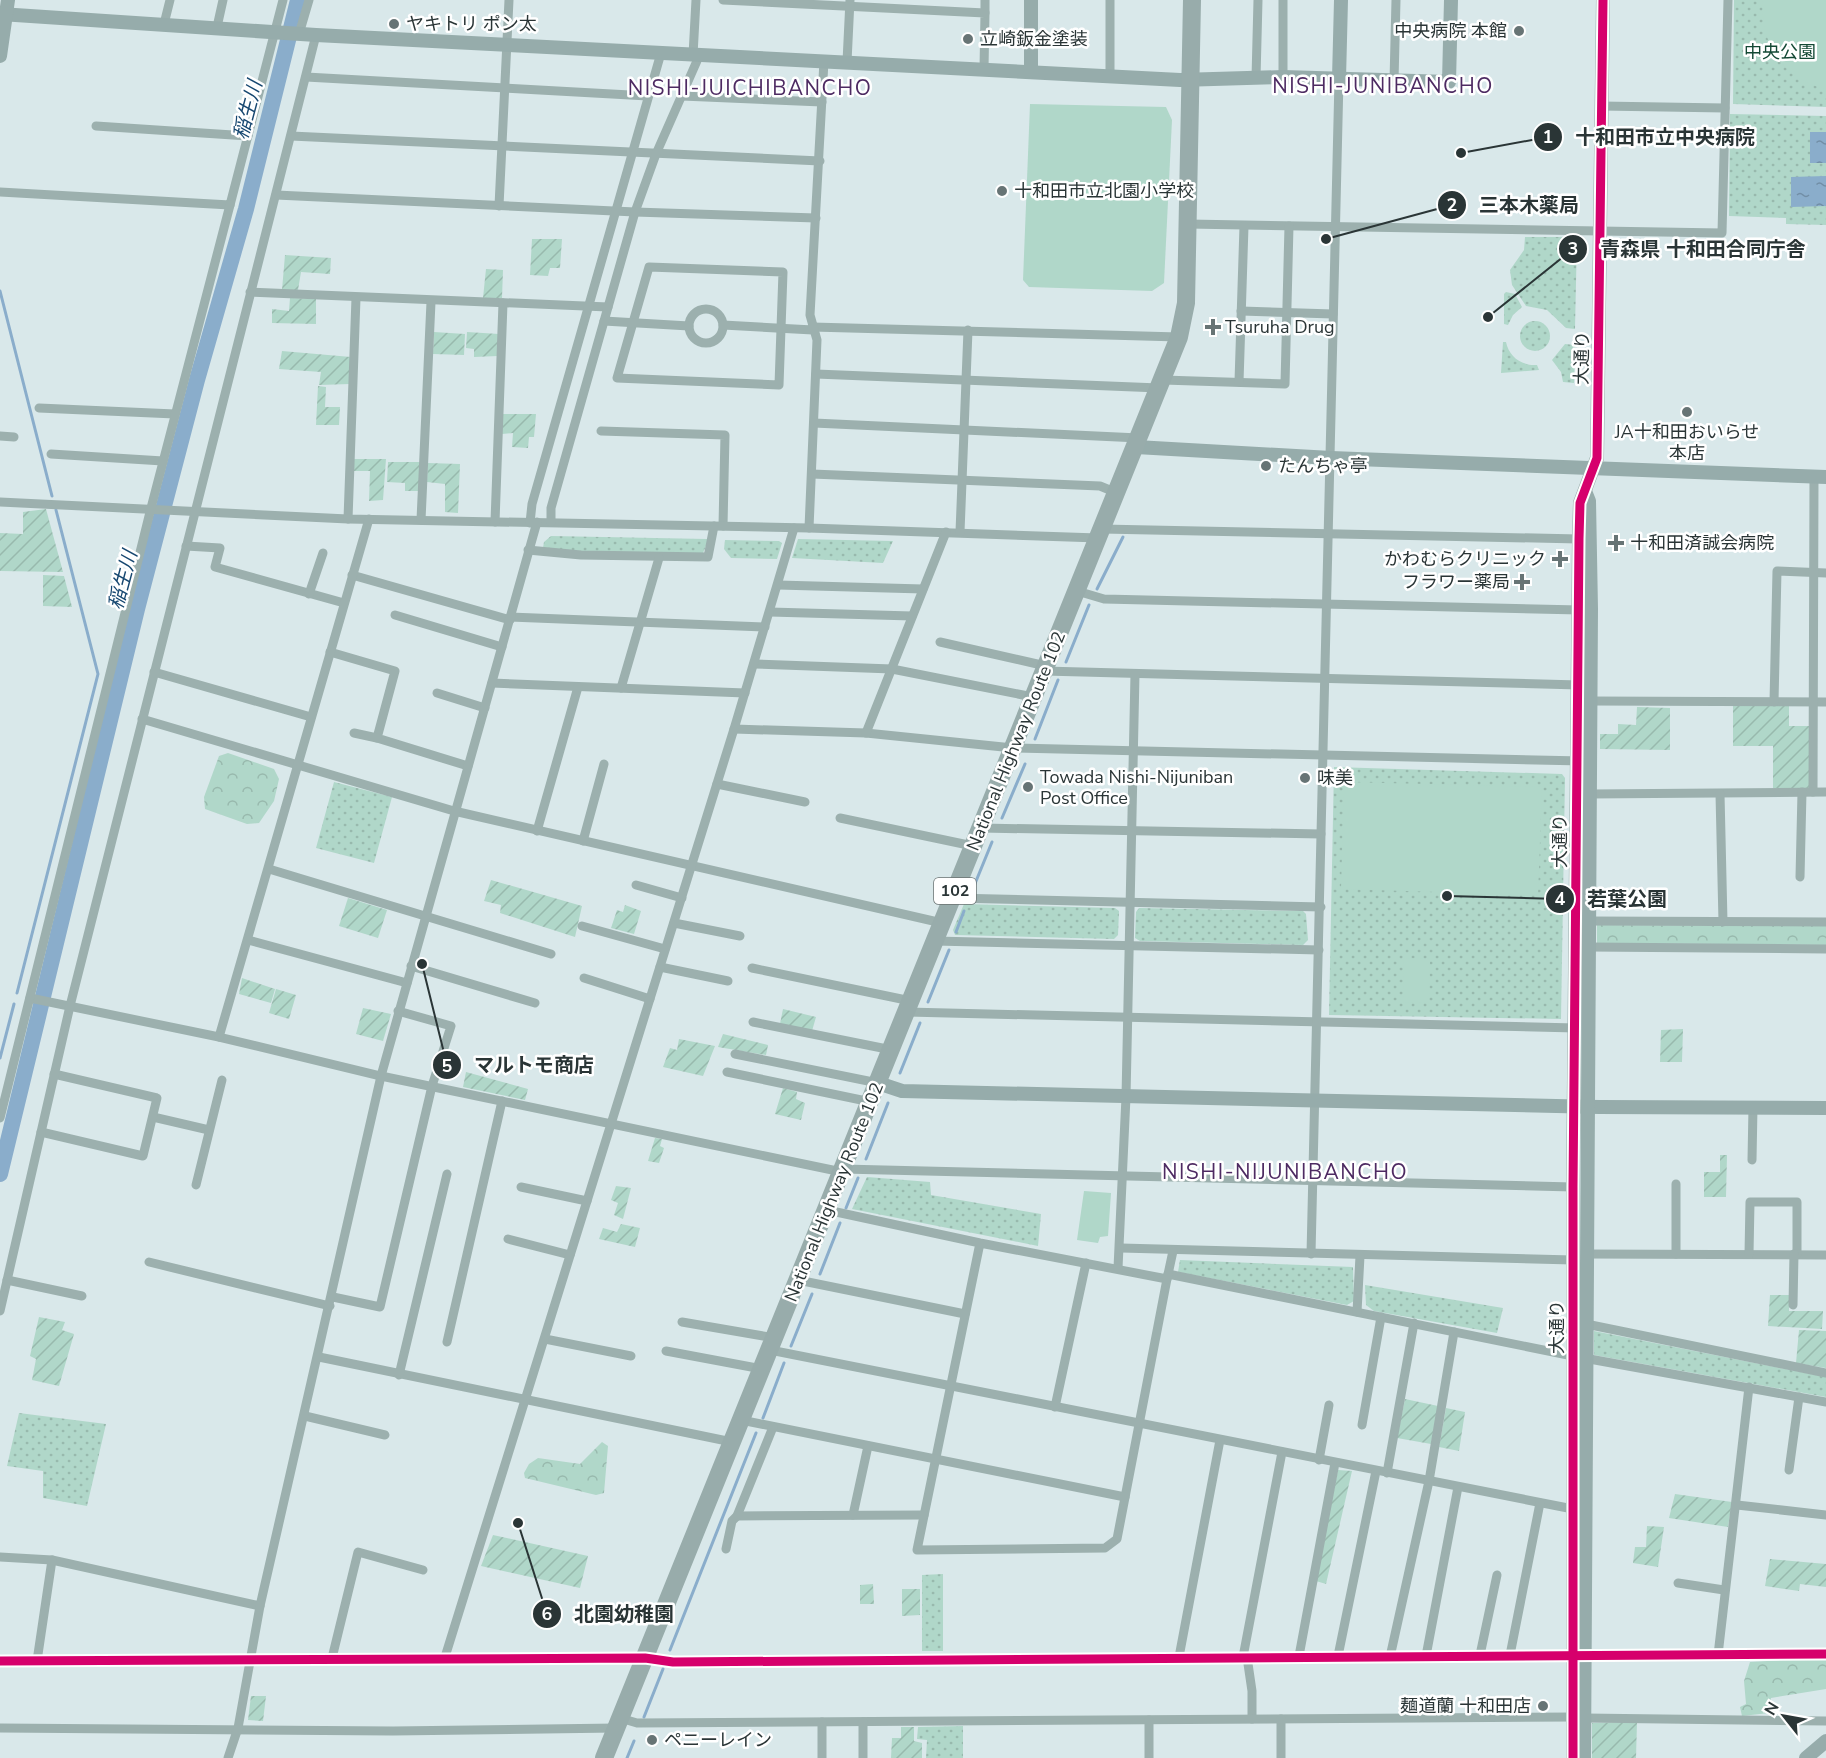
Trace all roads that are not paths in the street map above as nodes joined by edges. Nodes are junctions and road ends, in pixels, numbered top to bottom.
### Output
1 (8, 0) edge
2 (170, 0) edge
3 (223, 0) edge
4 (283, 0) edge
5 (309, 0) edge
6 (509, 0) edge
7 (696, 0) edge
8 (723, 0) edge
9 (985, 0) edge
10 (1031, 0) edge
11 (1110, 0) edge
12 (1192, 0) edge
13 (1258, 0) edge
14 (1283, 0) edge
15 (1341, 0) edge
16 (1396, 0) edge
17 (1451, 0) edge
18 (1603, 0) edge
19 (1728, 0) edge
20 (850, 3) edge
21 (985, 13) junction
22 (3, 15) edge
23 (164, 24) junction
24 (217, 27) junction
25 (278, 33) junction
26 (298, 34) junction
27 (316, 35) junction
28 (506, 45) junction
29 (661, 53) junction
30 (696, 55) junction
31 (0, 56) edge
32 (824, 61) junction
33 (846, 62) junction
34 (984, 69) junction
35 (1031, 71) junction
36 (1110, 76) junction
37 (1283, 77) junction
38 (306, 78) junction
39 (1192, 78) junction
40 (1257, 78) junction
41 (1339, 79) junction
42 (1394, 81) junction
43 (505, 88) junction
44 (648, 96) junction
45 (682, 96) junction
46 (822, 102) junction
47 (1601, 105) junction
48 (1725, 108) junction
49 (96, 126) dead end
50 (248, 136) junction
51 (291, 136) junction
52 (502, 147) junction
53 (632, 154) junction
54 (656, 154) junction
55 (820, 160) junction
56 (0, 192) edge
57 (276, 195) junction
58 (230, 205) junction
59 (499, 206) junction
60 (615, 211) junction
61 (635, 213) junction
62 (816, 218) junction
63 (1188, 224) junction
64 (1244, 226) junction
65 (1289, 226) junction
66 (1336, 227) junction
67 (1601, 230) junction
68 (250, 292) junction
69 (356, 297) junction
70 (431, 302) junction
71 (503, 303) junction
72 (589, 306) junction
73 (608, 308) junction
74 (1241, 310) junction
75 (1287, 312) junction
76 (1334, 314) junction
77 (604, 321) junction
78 (633, 322) junction
79 (723, 325) junction
80 (689, 326) junction
81 (813, 328) junction
82 (781, 329) junction
83 (968, 330) junction
84 (1179, 337) junction
85 (816, 374) junction
86 (966, 380) junction
87 (1239, 382) junction
88 (1161, 384) junction
89 (39, 408) dead end
90 (175, 414) junction
91 (814, 423) junction
92 (601, 430) dead end
93 (964, 431) junction
94 (0, 436) edge
95 (14, 437) dead end
96 (1138, 442) junction
97 (51, 454) dead end
98 (1331, 458) junction
99 (163, 461) junction
100 (1592, 470) junction
101 (812, 474) junction
102 (1820, 476) edge
103 (962, 480) junction
104 (1585, 491) junction
105 (1117, 493) junction
106 (0, 502) edge
107 (154, 508) junction
108 (194, 512) junction
109 (348, 519) junction
110 (369, 519) junction
111 (421, 520) junction
112 (495, 522) junction
113 (533, 522) junction
114 (551, 522) junction
115 (718, 526) junction
116 (794, 528) junction
117 (809, 528) junction
118 (945, 532) junction
119 (960, 532) junction
120 (1328, 533) junction
121 (1100, 534) junction
122 (1579, 539) junction
123 (186, 546) junction
124 (528, 550) junction
125 (322, 553) dead end
126 (659, 558) junction
127 (1814, 572) junction
128 (1826, 573) edge
129 (352, 575) junction
130 (778, 585) junction
131 (923, 589) junction
132 (1077, 591) junction
133 (309, 594) junction
134 (344, 603) junction
135 (1327, 605) junction
136 (1580, 610) junction
137 (770, 612) junction
138 (395, 615) dead end
139 (912, 616) junction
140 (510, 619) junction
141 (640, 622) junction
142 (765, 627) junction
143 (940, 642) dead end
144 (502, 647) junction
145 (330, 652) junction
146 (754, 664) junction
147 (1045, 668) junction
148 (892, 669) junction
149 (154, 672) junction
150 (1135, 674) junction
151 (1325, 678) junction
152 (492, 683) junction
153 (1579, 685) junction
154 (578, 687) junction
155 (621, 688) junction
156 (437, 693) dead end
157 (745, 693) junction
158 (1034, 697) junction
159 (1591, 701) junction
160 (1774, 702) junction
161 (1813, 702) junction
162 (1826, 702) edge
163 (485, 708) junction
164 (311, 717) junction
165 (142, 719) junction
166 (734, 729) junction
167 (354, 733) dead end
168 (866, 733) junction
169 (377, 738) junction
170 (1013, 748) junction
171 (1133, 752) junction
172 (1324, 756) junction
173 (1583, 761) junction
174 (604, 764) dead end
175 (468, 765) junction
176 (297, 766) junction
177 (717, 784) junction
178 (1802, 792) junction
179 (1813, 792) junction
180 (1826, 792) edge
181 (1591, 794) junction
182 (1720, 794) junction
183 (805, 802) dead end
184 (454, 811) junction
185 (840, 818) dead end
186 (981, 828) junction
187 (1132, 830) junction
188 (537, 831) junction
189 (1322, 834) junction
190 (583, 842) junction
191 (974, 846) junction
192 (691, 866) junction
193 (269, 869) junction
194 (1800, 878) dead end
195 (636, 885) dead end
196 (682, 898) junction
197 (952, 898) junction
198 (1130, 903) junction
199 (1321, 907) junction
200 (425, 914) junction
201 (1589, 921) junction
202 (1723, 922) junction
203 (1826, 922) edge
204 (674, 923) junction
205 (942, 923) junction
206 (582, 926) dead end
207 (740, 936) dead end
208 (248, 940) junction
209 (935, 941) junction
210 (1130, 945) junction
211 (1588, 947) junction
212 (665, 949) junction
213 (1826, 949) edge
214 (1319, 950) junction
215 (551, 954) dead end
216 (411, 966) junction
217 (660, 967) junction
218 (752, 968) dead end
219 (584, 978) dead end
220 (728, 981) dead end
221 (407, 982) junction
222 (33, 999) junction
223 (650, 999) junction
224 (535, 1003) dead end
225 (69, 1006) junction
226 (909, 1006) junction
227 (398, 1011) junction
228 (1127, 1017) junction
229 (753, 1022) dead end
230 (1318, 1022) junction
231 (1576, 1028) junction
232 (219, 1037) junction
233 (892, 1050) junction
234 (735, 1054) dead end
235 (727, 1072) dead end
236 (54, 1074) junction
237 (381, 1076) junction
238 (222, 1080) dead end
239 (878, 1083) junction
240 (432, 1086) junction
241 (1126, 1096) junction
242 (502, 1101) junction
243 (1316, 1101) junction
244 (871, 1102) junction
245 (1581, 1107) junction
246 (1753, 1107) junction
247 (1826, 1108) edge
248 (153, 1117) junction
249 (0, 1118) edge
250 (611, 1122) junction
251 (209, 1130) junction
252 (41, 1132) junction
253 (1752, 1160) dead end
254 (843, 1171) junction
255 (447, 1174) dead end
256 (1124, 1176) junction
257 (1314, 1179) junction
258 (1676, 1184) dead end
259 (196, 1185) dead end
260 (521, 1186) dead end
261 (1573, 1187) junction
262 (586, 1201) junction
263 (827, 1210) junction
264 (508, 1239) dead end
265 (980, 1243) junction
266 (1121, 1248) junction
267 (1173, 1251) junction
268 (1311, 1254) junction
269 (1676, 1254) junction
270 (1749, 1254) junction
271 (1795, 1254) junction
272 (570, 1255) junction
273 (1826, 1255) edge
274 (1360, 1256) junction
275 (1580, 1257) junction
276 (149, 1262) dead end
277 (1086, 1263) junction
278 (1118, 1269) junction
279 (1168, 1276) junction
280 (798, 1280) junction
281 (7, 1281) junction
282 (82, 1296) dead end
283 (332, 1301) junction
284 (1793, 1305) dead end
285 (0, 1311) edge
286 (1357, 1312) junction
287 (965, 1314) junction
288 (1381, 1317) junction
289 (682, 1322) dead end
290 (1414, 1323) junction
291 (1586, 1324) junction
292 (1454, 1332) junction
293 (545, 1339) junction
294 (447, 1342) dead end
295 (772, 1344) junction
296 (666, 1351) dead end
297 (631, 1356) dead end
298 (319, 1357) junction
299 (1579, 1357) junction
300 (762, 1369) junction
301 (1826, 1373) edge
302 (399, 1375) junction
303 (951, 1386) junction
304 (1749, 1387) junction
305 (1799, 1397) junction
306 (525, 1401) junction
307 (1826, 1402) edge
308 (1329, 1405) dead end
309 (1056, 1407) junction
310 (305, 1416) junction
311 (741, 1420) junction
312 (1140, 1424) junction
313 (1362, 1425) dead end
314 (773, 1427) junction
315 (385, 1435) dead end
316 (1220, 1440) junction
317 (732, 1442) junction
318 (868, 1446) junction
319 (1282, 1452) junction
320 (936, 1458) junction
321 (1319, 1460) junction
322 (1335, 1463) junction
323 (1789, 1470) dead end
324 (1376, 1471) junction
325 (1387, 1473) junction
326 (1430, 1481) junction
327 (1458, 1487) junction
328 (1125, 1497) junction
329 (1540, 1503) junction
330 (1737, 1505) junction
331 (1573, 1509) junction
332 (853, 1515) junction
333 (924, 1515) junction
334 (1826, 1515) edge
335 (737, 1516) junction
336 (726, 1549) dead end
337 (0, 1557) edge
338 (52, 1560) junction
339 (423, 1570) dead end
340 (1497, 1575) dead end
341 (1678, 1583) dead end
342 (1724, 1590) junction
343 (260, 1606) junction
344 (1579, 1654) junction
345 (1826, 1654) edge
346 (1480, 1655) junction
347 (1510, 1655) junction
348 (1718, 1655) junction
349 (1299, 1656) junction
350 (1338, 1656) junction
351 (1390, 1656) junction
352 (1426, 1656) junction
353 (445, 1657) junction
354 (1179, 1657) junction
355 (1245, 1657) junction
356 (332, 1658) junction
357 (645, 1658) junction
358 (250, 1659) junction
359 (0, 1661) edge
360 (37, 1661) junction
361 (1579, 1718) junction
362 (1252, 1719) junction
363 (1281, 1719) junction
364 (1149, 1720) junction
365 (1826, 1721) edge
366 (822, 1722) junction
367 (863, 1722) junction
368 (618, 1723) junction
369 (0, 1728) edge
370 (238, 1728) junction
371 (1826, 1741) edge
372 (228, 1758) edge
373 (604, 1758) edge
374 (822, 1758) edge
375 (863, 1758) edge
376 (1149, 1758) edge
377 (1281, 1758) edge
378 (1573, 1758) edge
379 (1584, 1758) edge
380 (1806, 1758) edge

1 - 22 street
2 - 23 street
3 - 24 street
4 - 25 street
5 - 26 street
6 - 28 street
7 - 30 street
8 - 20 street
9 - 21 street
10 - 35 street
11 - 36 street
12 - 39 highway, National Highway Route 102 / 102
13 - 40 street
14 - 37 street
15 - 41 street
16 - 42 street
17 - 42 street
18 - 47 street, 大通り
19 - 48 street
20 - 21 street
20 - 33 street
21 - 34 street
22 - 23 street
22 - 31 street
23 - 24 street
24 - 25 street
25 - 26 street
25 - 50 street
26 - 27 street
27 - 28 street
27 - 38 street
28 - 29 street
28 - 43 street
29 - 30 street
29 - 44 street
30 - 32 street
30 - 45 street
32 - 33 street
32 - 46 street
33 - 34 street
34 - 35 street
35 - 36 street
36 - 39 street
37 - 40 street
37 - 41 street
38 - 43 street
38 - 51 street
39 - 40 street
39 - 63 highway, National Highway Route 102 / 102
41 - 42 street
41 - 66 street
43 - 44 street
43 - 52 street
44 - 53 street
45 - 46 street
45 - 54 street
46 - 55 street
47 - 48 street
47 - 67 street, 大通り
48 - 67 street
49 - 50 street
50 - 58 street
51 - 52 street
51 - 57 street
52 - 53 street
52 - 59 street
53 - 54 street
53 - 60 street
54 - 55 street
54 - 61 street
55 - 62 street
56 - 58 street
57 - 59 street
57 - 68 street
58 - 90 street
59 - 60 street
60 - 61 street
60 - 72 street
61 - 62 street
61 - 73 street
62 - 81 street
63 - 64 street
63 - 84 highway, National Highway Route 102 / 102
64 - 65 street
64 - 74 street
65 - 66 street
65 - 75 street
66 - 67 street
66 - 76 street
67 - 100 street, 大通り
68 - 69 street
68 - 108 street
69 - 70 street
69 - 109 street
70 - 71 street
70 - 111 street
71 - 72 street
71 - 112 street
72 - 73 street
72 - 113 street
73 - 77 street
74 - 75 street
74 - 87 street
75 - 76 street
75 - 87 street
76 - 98 street
77 - 78 street
77 - 114 street
78 - 80 street
78 - 82 street
78 - 82 street
79 - 80 street
79 - 80 street
79 - 82 street
81 - 82 street
81 - 83 street
81 - 85 street
83 - 84 street
83 - 86 street
84 - 88 highway, National Highway Route 102 / 102
85 - 86 street
85 - 91 street
86 - 88 street
86 - 93 street
87 - 88 street
88 - 96 highway, National Highway Route 102 / 102
89 - 90 street
90 - 99 street
91 - 93 street
91 - 101 street
92 - 115 street
93 - 96 street
93 - 103 street
94 - 95 street
96 - 98 street
96 - 105 highway, National Highway Route 102 / 102
97 - 99 street
98 - 100 street
98 - 120 street
99 - 107 street
100 - 102 street
100 - 104 street, 大通り
101 - 103 street
101 - 117 street
102 - 127 street
103 - 105 street
103 - 119 street
104 - 122 street, 大通り
104 - 159 street, 大通り
105 - 121 highway, National Highway Route 102 / 102
106 - 107 street
107 - 108 street
107 - 222 street
108 - 109 street
108 - 123 street
109 - 110 street
110 - 111 street
110 - 129 street
111 - 112 street
112 - 113 street
113 - 114 street
113 - 124 street
114 - 115 street
115 - 116 street
115 - 126 street
116 - 117 street
116 - 130 street
117 - 118 street
118 - 119 street
118 - 131 street
119 - 121 street
120 - 121 street
120 - 122 street
120 - 135 street
121 - 132 highway, National Highway Route 102 / 102
122 - 136 street, 大通り
123 - 133 street
123 - 149 street
124 - 126 street
124 - 140 street
125 - 133 street
126 - 141 street
127 - 128 street
127 - 160 street
127 - 161 street
129 - 134 street
129 - 140 street
130 - 131 street
130 - 137 street
131 - 139 street
132 - 135 street
132 - 147 highway, National Highway Route 102 / 102
133 - 134 street
134 - 145 street
135 - 136 street
135 - 151 street
136 - 153 street, 大通り
137 - 139 street
137 - 142 street
138 - 144 street
139 - 148 street
140 - 141 street
140 - 144 street
141 - 142 street
141 - 155 street
142 - 146 street
143 - 147 street
144 - 152 street
145 - 164 street
145 - 169 street
146 - 148 street
146 - 157 street
147 - 150 street
147 - 158 highway, National Highway Route 102 / 102
148 - 158 street
148 - 168 street
149 - 164 street
149 - 165 street
150 - 151 street
150 - 171 street
151 - 153 street
151 - 172 street
152 - 154 street
152 - 163 street
153 - 173 street, 大通り
154 - 155 street
154 - 188 street
155 - 157 street
156 - 163 street
157 - 166 street
158 - 170 highway, National Highway Route 102 / 102
159 - 160 street
159 - 173 street, 大通り
160 - 161 street
161 - 162 street
161 - 179 street
163 - 175 street
164 - 176 street
165 - 176 street
165 - 225 street
166 - 168 street
166 - 177 street
167 - 169 street
168 - 170 street
169 - 175 street
170 - 171 street
170 - 186 highway, National Highway Route 102 / 102
171 - 172 street
171 - 187 street
172 - 173 street
172 - 189 street
173 - 181 street, 大通り
173 - 231 street, 大通り
174 - 190 street
175 - 184 street
176 - 184 street
176 - 193 street
177 - 183 street
177 - 192 street
178 - 179 street
178 - 182 street
178 - 194 street
179 - 180 street
181 - 182 street
181 - 201 street, 大通り
182 - 202 street
184 - 188 street
184 - 200 street
185 - 191 street
186 - 187 street
186 - 191 highway, National Highway Route 102 / 102
187 - 189 street
187 - 198 street
188 - 190 street
189 - 199 street
190 - 192 street
191 - 197 highway, National Highway Route 102 / 102
192 - 196 street
192 - 205 street
193 - 200 street
193 - 208 street
195 - 196 street
196 - 204 street
197 - 198 street
197 - 205 highway, National Highway Route 102 / 102
198 - 199 street
198 - 210 street
199 - 214 street
200 - 215 street
200 - 216 street
201 - 202 street
201 - 211 street, 大通り
202 - 203 street
204 - 207 street
204 - 212 street
205 - 209 highway, National Highway Route 102 / 102
206 - 212 street
208 - 221 street
208 - 232 street
209 - 210 street
209 - 226 highway, National Highway Route 102 / 102
210 - 214 street
210 - 228 street
211 - 213 street
211 - 245 street, 大通り
212 - 217 street
214 - 230 street
216 - 221 street
216 - 224 street
217 - 220 street
217 - 223 street
218 - 226 street
219 - 223 street
221 - 227 street
222 - 225 street
222 - 249 street
223 - 250 street
225 - 232 street
225 - 236 street
226 - 228 street
226 - 233 highway, National Highway Route 102 / 102
227 - 237 street
227 - 240 street
228 - 230 street
228 - 241 street
229 - 233 street
230 - 231 street
230 - 243 street
231 - 245 street, 大通り
232 - 237 street
233 - 239 highway, National Highway Route 102 / 102
234 - 239 street
235 - 244 street
236 - 248 street
236 - 252 street
237 - 240 street
237 - 283 street
238 - 251 street
239 - 241 street
239 - 244 highway, National Highway Route 102 / 102
240 - 242 street
240 - 283 street
241 - 243 street
241 - 256 street
242 - 250 street
242 - 294 street
243 - 245 street
243 - 257 street
244 - 254 highway, National Highway Route 102 / 102
245 - 246 street
245 - 261 street, 大通り
245 - 275 street, 大通り
246 - 247 street
246 - 253 street
248 - 251 street
248 - 252 street
250 - 254 street
250 - 262 street
251 - 259 street
252 - 281 street
254 - 256 street
254 - 263 highway, National Highway Route 102 / 102
255 - 302 street
256 - 257 street
256 - 266 street
257 - 261 street
257 - 268 street
258 - 269 street
260 - 262 street
261 - 275 street, 大通り
262 - 272 street
263 - 265 street
263 - 280 highway, National Highway Route 102 / 102
264 - 272 street
265 - 277 street
265 - 287 street
266 - 267 street
266 - 278 street
267 - 268 street
267 - 279 street
268 - 274 street
269 - 270 street
269 - 275 street
270 - 271 street
270 - 271 street
271 - 273 street
271 - 284 street
272 - 293 street
274 - 275 street
274 - 286 street
275 - 291 street, 大通り
275 - 299 street, 大通り
276 - 283 street
277 - 278 street
277 - 309 street
278 - 279 street
279 - 286 street
279 - 312 street
280 - 287 street
280 - 295 highway, National Highway Route 102 / 102
281 - 282 street
281 - 285 street
283 - 298 street
286 - 288 street
287 - 303 street
288 - 290 street
288 - 313 street
289 - 295 street
290 - 292 street
290 - 325 street
291 - 299 street, 大通り
291 - 301 street
292 - 299 street
292 - 326 street
293 - 297 street
293 - 306 street
295 - 300 highway, National Highway Route 102 / 102
295 - 303 street
296 - 300 street
298 - 302 street
298 - 310 street
299 - 304 street
299 - 331 street, 大通り
299 - 344 street, 大通り
300 - 311 highway, National Highway Route 102 / 102
302 - 306 street
303 - 309 street
303 - 320 street
304 - 305 street
304 - 330 street
305 - 307 street
305 - 323 street
306 - 317 street
306 - 353 street
308 - 321 street
309 - 312 street
310 - 315 street
310 - 343 street
311 - 314 street
311 - 317 highway, National Highway Route 102 / 102
312 - 316 street
312 - 328 street
314 - 318 street
314 - 335 street
316 - 319 street
316 - 354 street
317 - 357 highway, National Highway Route 102 / 102
318 - 320 street
318 - 332 street
319 - 321 street
319 - 355 street
320 - 328 street
320 - 333 street
321 - 322 street
322 - 324 street
322 - 349 street
324 - 325 street
324 - 350 street
325 - 326 street
326 - 327 street
326 - 351 street
327 - 329 street
327 - 352 street
328 - 333 street
329 - 331 street
329 - 347 street
330 - 334 street
330 - 342 street
331 - 344 street, 大通り
332 - 333 street
332 - 335 street
335 - 336 street
337 - 338 street
338 - 343 street
338 - 360 street
339 - 356 street
340 - 346 street
341 - 342 street
342 - 348 street
343 - 358 street
344 - 347 street
344 - 348 street
344 - 361 street, 大通り
345 - 348 street
346 - 347 street
346 - 352 street
349 - 350 street
349 - 355 street
350 - 351 street
351 - 352 street
353 - 356 street
353 - 357 street
354 - 355 street
354 - 357 street
355 - 362 street
356 - 358 street
357 - 368 highway, National Highway Route 102 / 102
358 - 360 street
358 - 370 street
359 - 360 street
361 - 363 street
361 - 365 street
361 - 378 street, 大通り
361 - 379 street, 大通り
362 - 363 street
362 - 364 street
363 - 377 street
364 - 367 street
364 - 376 street
366 - 367 street
366 - 368 street
366 - 374 street
367 - 375 street
368 - 370 street
368 - 373 highway, National Highway Route 102 / 102
369 - 370 street
370 - 372 street
371 - 380 street

